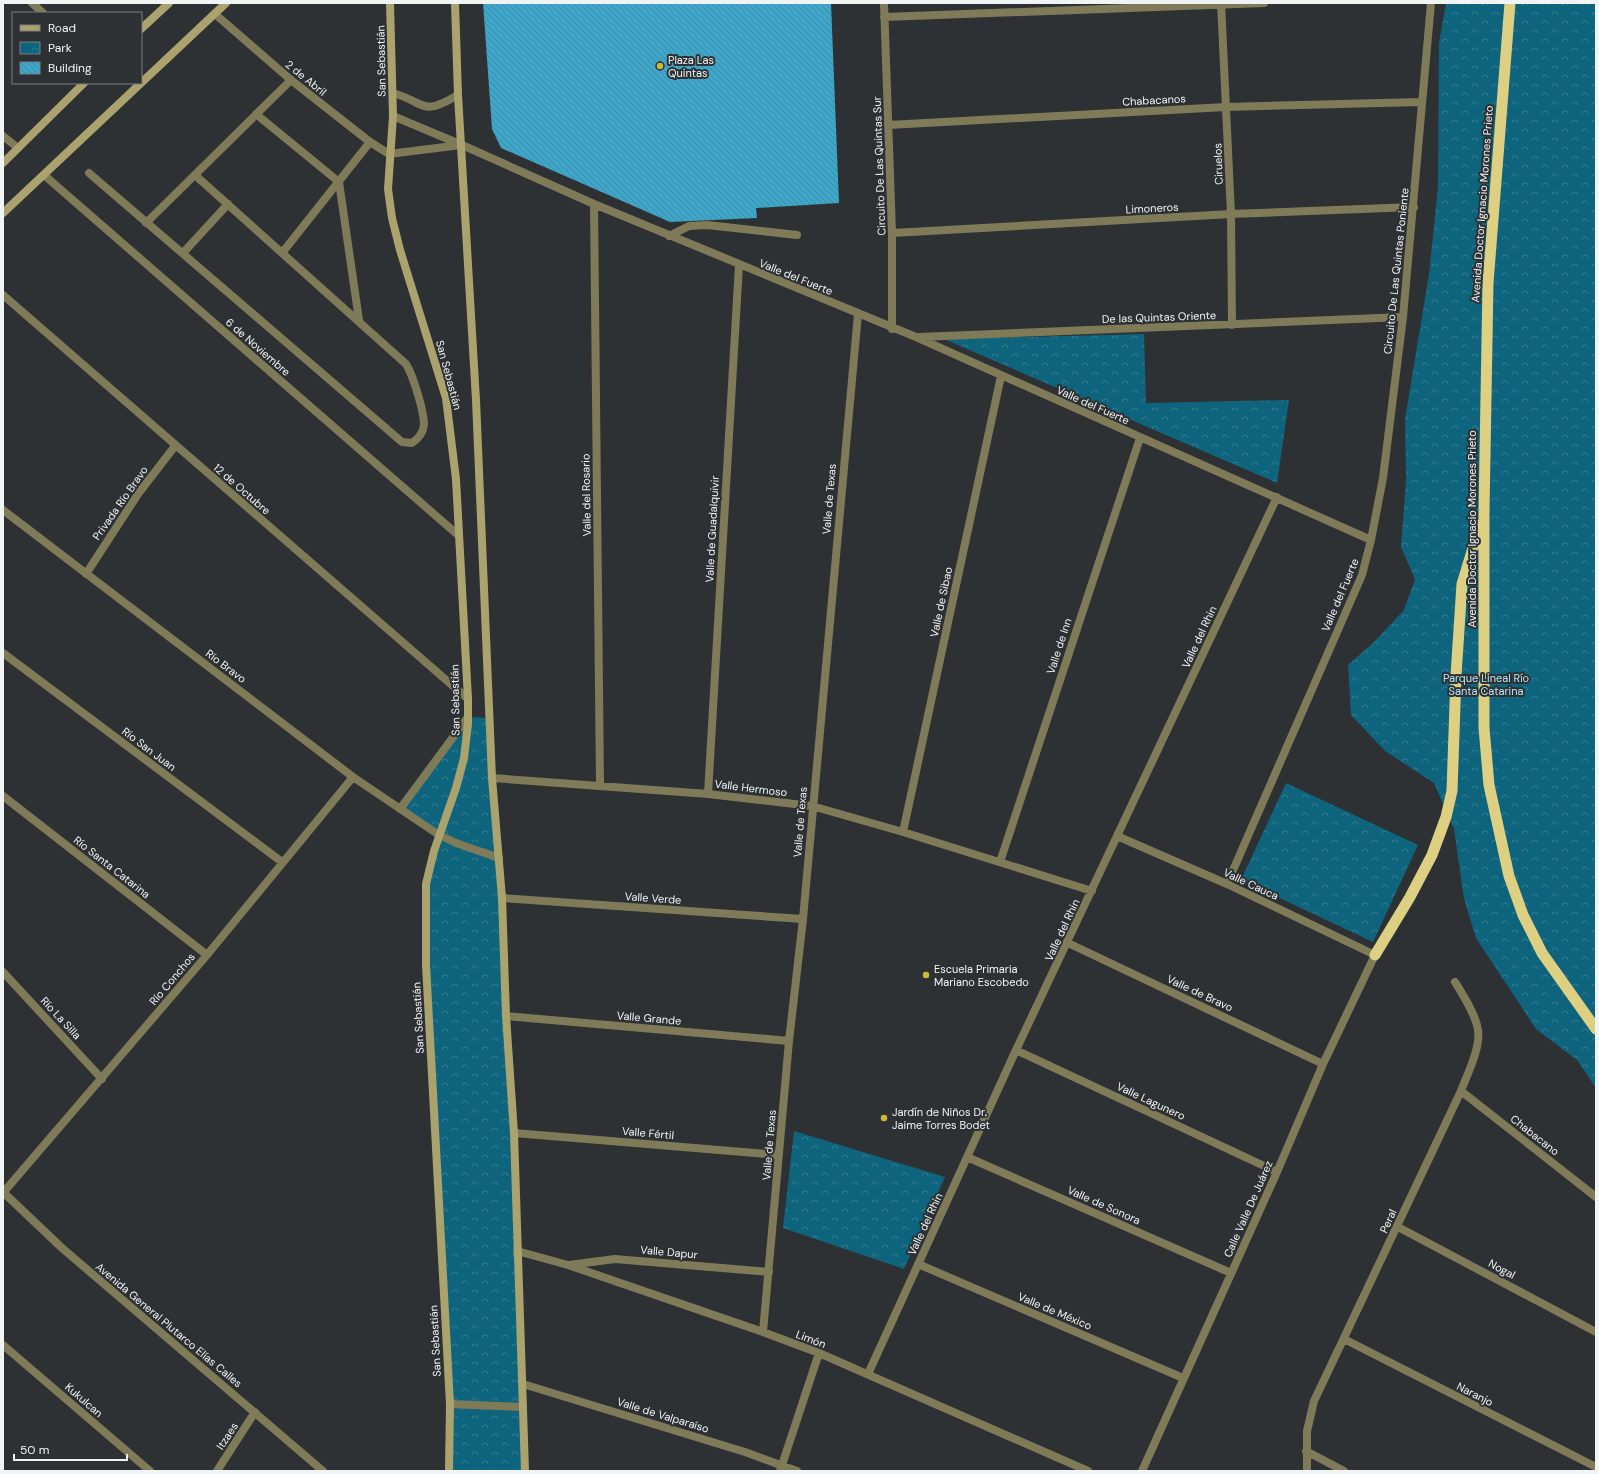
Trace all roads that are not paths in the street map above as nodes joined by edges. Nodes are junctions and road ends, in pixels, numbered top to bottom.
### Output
1 (32, 3) edge
2 (169, 3) edge
3 (226, 3) edge
4 (390, 3) edge
5 (455, 3) edge
6 (884, 3) edge
7 (1264, 3) edge
8 (1431, 3) edge
9 (1510, 3) edge
10 (1221, 4) edge
11 (42, 12) edge
12 (215, 14) junction
13 (884, 16) junction
14 (142, 28) edge
15 (291, 80) junction
16 (142, 83) edge
17 (83, 84) edge
18 (141, 84) edge
19 (393, 93) junction
20 (458, 95) junction
21 (1421, 102) junction
22 (1226, 107) junction
23 (256, 114) junction
24 (392, 116) junction
25 (888, 125) junction
26 (3, 136) edge
27 (370, 142) junction
28 (462, 145) junction
29 (18, 148) junction
30 (389, 154) junction
31 (3, 163) edge
32 (89, 173) dead end
33 (44, 175) junction
34 (196, 176) junction
35 (339, 182) junction
36 (228, 204) junction
37 (594, 204) junction
38 (1414, 208) junction
39 (3, 213) edge
40 (1231, 214) junction
41 (146, 223) junction
42 (892, 233) junction
43 (797, 235) dead end
44 (669, 236) junction
45 (282, 252) junction
46 (183, 253) junction
47 (739, 265) junction
48 (3, 295) edge
49 (858, 314) junction
50 (1403, 317) junction
51 (359, 320) junction
52 (1232, 325) junction
53 (892, 329) junction
54 (916, 337) junction
55 (1001, 376) junction
56 (1140, 438) junction
57 (175, 446) junction
58 (1277, 497) junction
59 (3, 510) edge
60 (1484, 510) junction
61 (458, 535) junction
62 (1371, 540) junction
63 (86, 574) junction
64 (3, 653) edge
65 (468, 699) junction
66 (468, 717) junction
67 (353, 777) junction
68 (492, 778) junction
69 (600, 785) junction
70 (708, 794) junction
71 (3, 796) edge
72 (812, 806) junction
73 (400, 809) junction
74 (903, 832) junction
75 (439, 835) junction
76 (1117, 836) junction
77 (499, 858) junction
78 (282, 862) junction
79 (1000, 862) junction
80 (1227, 884) junction
81 (1092, 891) junction
82 (502, 898) junction
83 (803, 919) junction
84 (1068, 943) junction
85 (207, 955) junction
86 (1375, 955) junction
87 (3, 972) edge
88 (1456, 982) dead end
89 (506, 1016) junction
90 (1596, 1029) edge
91 (789, 1041) junction
92 (1016, 1050) junction
93 (1323, 1064) junction
94 (102, 1079) junction
95 (1461, 1091) junction
96 (514, 1133) junction
97 (779, 1155) junction
98 (967, 1157) junction
99 (1277, 1172) junction
100 (3, 1192) edge
101 (1596, 1197) edge
102 (1398, 1227) junction
103 (517, 1251) junction
104 (918, 1264) junction
105 (568, 1265) junction
106 (769, 1272) junction
107 (1231, 1273) junction
108 (764, 1332) junction
109 (1596, 1332) edge
110 (1344, 1340) junction
111 (3, 1345) edge
112 (819, 1353) junction
113 (868, 1374) junction
114 (1183, 1378) junction
115 (522, 1384) junction
116 (450, 1404) junction
117 (523, 1407) junction
118 (255, 1412) junction
119 (1306, 1451) junction
120 (1596, 1467) edge
121 (781, 1468) edge
122 (150, 1471) edge
123 (217, 1471) edge
124 (323, 1471) edge
125 (449, 1471) edge
126 (525, 1471) edge
127 (796, 1471) edge
128 (1088, 1471) edge
129 (1142, 1471) edge
130 (1307, 1471) edge
131 (1344, 1471) edge

1 - 11 street
2 - 14 main road
3 - 12 main road
4 - 19 main road, San Sebastián
5 - 20 main road, San Sebastián
6 - 13 street, Circuito De Las Quintas Sur
7 - 10 street
8 - 21 street, Circuito De Las Quintas Poniente
9 - 60 highway, Avenida Doctor Ignacio Morones Prieto
10 - 13 street
10 - 22 street, Ciruelos
12 - 15 street, 2 de Abril
12 - 16 main road
13 - 25 street, Circuito De Las Quintas Sur
15 - 23 street
15 - 27 street, 2 de Abril
17 - 29 main road
18 - 33 main road
19 - 20 street
19 - 24 main road, San Sebastián
20 - 28 main road, San Sebastián
21 - 22 street, Chabacanos
21 - 38 street, Circuito De Las Quintas Poniente
22 - 25 street, Chabacanos
22 - 40 street, Ciruelos
23 - 34 street
23 - 35 street
24 - 28 street, Valle del Fuerte
24 - 30 main road, San Sebastián
25 - 42 street, Circuito De Las Quintas Sur
26 - 29 street
27 - 30 street, 2 de Abril
27 - 35 street
28 - 30 street
28 - 37 street, Valle del Fuerte
28 - 68 main road, San Sebastián
29 - 31 main road
30 - 61 main road, San Sebastián
32 - 41 street
33 - 39 main road
33 - 61 street, 6 de Noviembre
34 - 36 street
34 - 41 street
35 - 45 street
35 - 51 street
36 - 45 street
36 - 46 street
37 - 44 street, Valle del Fuerte
37 - 69 street, Valle del Rosario
38 - 40 street, Limoneros
38 - 50 street, Circuito De Las Quintas Poniente
40 - 42 street, Limoneros
40 - 52 street, Ciruelos
41 - 46 street
42 - 53 street, Circuito De Las Quintas Sur
43 - 44 street
44 - 47 street, Valle del Fuerte
45 - 51 street
46 - 51 street
47 - 49 street, Valle del Fuerte
47 - 70 street, Valle de Guadalquivir
48 - 57 street, 12 de Octubre
49 - 53 street, Valle del Fuerte
49 - 72 street, Valle de Texas
50 - 52 street, De las Quintas Oriente
50 - 62 street, Circuito De Las Quintas Poniente
52 - 54 street, De las Quintas Oriente
53 - 54 street, Valle del Fuerte
54 - 55 street, Valle del Fuerte
55 - 56 street, Valle del Fuerte
55 - 74 street, Valle de Sibao
56 - 58 street, Valle del Fuerte
56 - 79 street, Valle de Inn
57 - 63 street, Privada Río Bravo
57 - 65 street, 12 de Octubre
58 - 62 street, Valle del Fuerte
58 - 76 street, Valle del Rhin
59 - 63 street, Río Bravo
60 - 86 highway
60 - 90 highway, Avenida Doctor Ignacio Morones Prieto
61 - 65 main road, San Sebastián
62 - 80 street, Valle del Fuerte
63 - 67 street, Río Bravo
64 - 78 street, Río San Juan
65 - 66 main road, San Sebastián
66 - 73 street
66 - 75 main road, San Sebastián
67 - 73 street, Río Bravo
67 - 78 street, Río Conchos
68 - 69 street, Valle Hermoso
68 - 77 main road, San Sebastián
69 - 70 street, Valle Hermoso
70 - 72 street, Valle Hermoso
71 - 85 street, Río Santa Catarina
72 - 74 street, Valle Hermoso
72 - 83 street, Valle de Texas
73 - 75 street, Río Bravo
74 - 79 street, Valle Hermoso
75 - 77 street, Río Bravo
75 - 116 main road, San Sebastián
76 - 80 street, Valle Cauca
76 - 81 street, Valle del Rhin
77 - 82 main road, San Sebastián
78 - 85 street, Río Conchos
79 - 81 street, Valle Hermoso
80 - 86 street, Valle Cauca
81 - 84 street, Valle del Rhin
82 - 83 street, Valle Verde
82 - 89 main road, San Sebastián
83 - 91 street, Valle de Texas
84 - 92 street, Valle del Rhin
84 - 93 street, Valle de Bravo
85 - 94 street, Río Conchos
86 - 93 street, Calle Valle De Juárez
87 - 94 street, Río La Silla
88 - 95 street, Peral
89 - 91 street, Valle Grande
89 - 96 main road, San Sebastián
91 - 97 street, Valle de Texas
92 - 98 street, Valle del Rhin
92 - 99 street, Valle Lagunero
93 - 99 street, Calle Valle De Juárez
94 - 100 street, Río Conchos
95 - 101 street, Chabacano
95 - 102 street, Peral
96 - 97 street, Valle Fértil
96 - 103 main road, San Sebastián
97 - 106 street, Valle de Texas
98 - 104 street, Valle del Rhin
98 - 107 street, Valle de Sonora
99 - 107 street, Calle Valle De Juárez
100 - 118 street, Avenida General Plutarco Elías Calles
102 - 109 street, Nogal
102 - 110 street, Peral
103 - 105 street, Limón
103 - 115 main road, San Sebastián
104 - 113 street, Valle del Rhin
104 - 114 street, Valle de México
105 - 106 street, Valle Dapur
105 - 108 street, Limón
106 - 108 street, Valle de Texas
107 - 114 street, Calle Valle De Juárez
108 - 112 street, Limón
110 - 119 street, Peral
110 - 120 street, Naranjo
111 - 122 street, Kukulcan
112 - 113 street, Limón
112 - 121 street
113 - 128 street, Limón
114 - 129 street, Calle Valle De Juárez
115 - 117 main road, San Sebastián
115 - 121 street, Valle de Valparaíso
116 - 117 street
116 - 125 main road, San Sebastián
117 - 126 main road, San Sebastián
118 - 123 street, Itzaes
118 - 124 street, Avenida General Plutarco Elías Calles
119 - 130 street, Peral
119 - 131 street
121 - 127 street, Valle de Valparaíso

